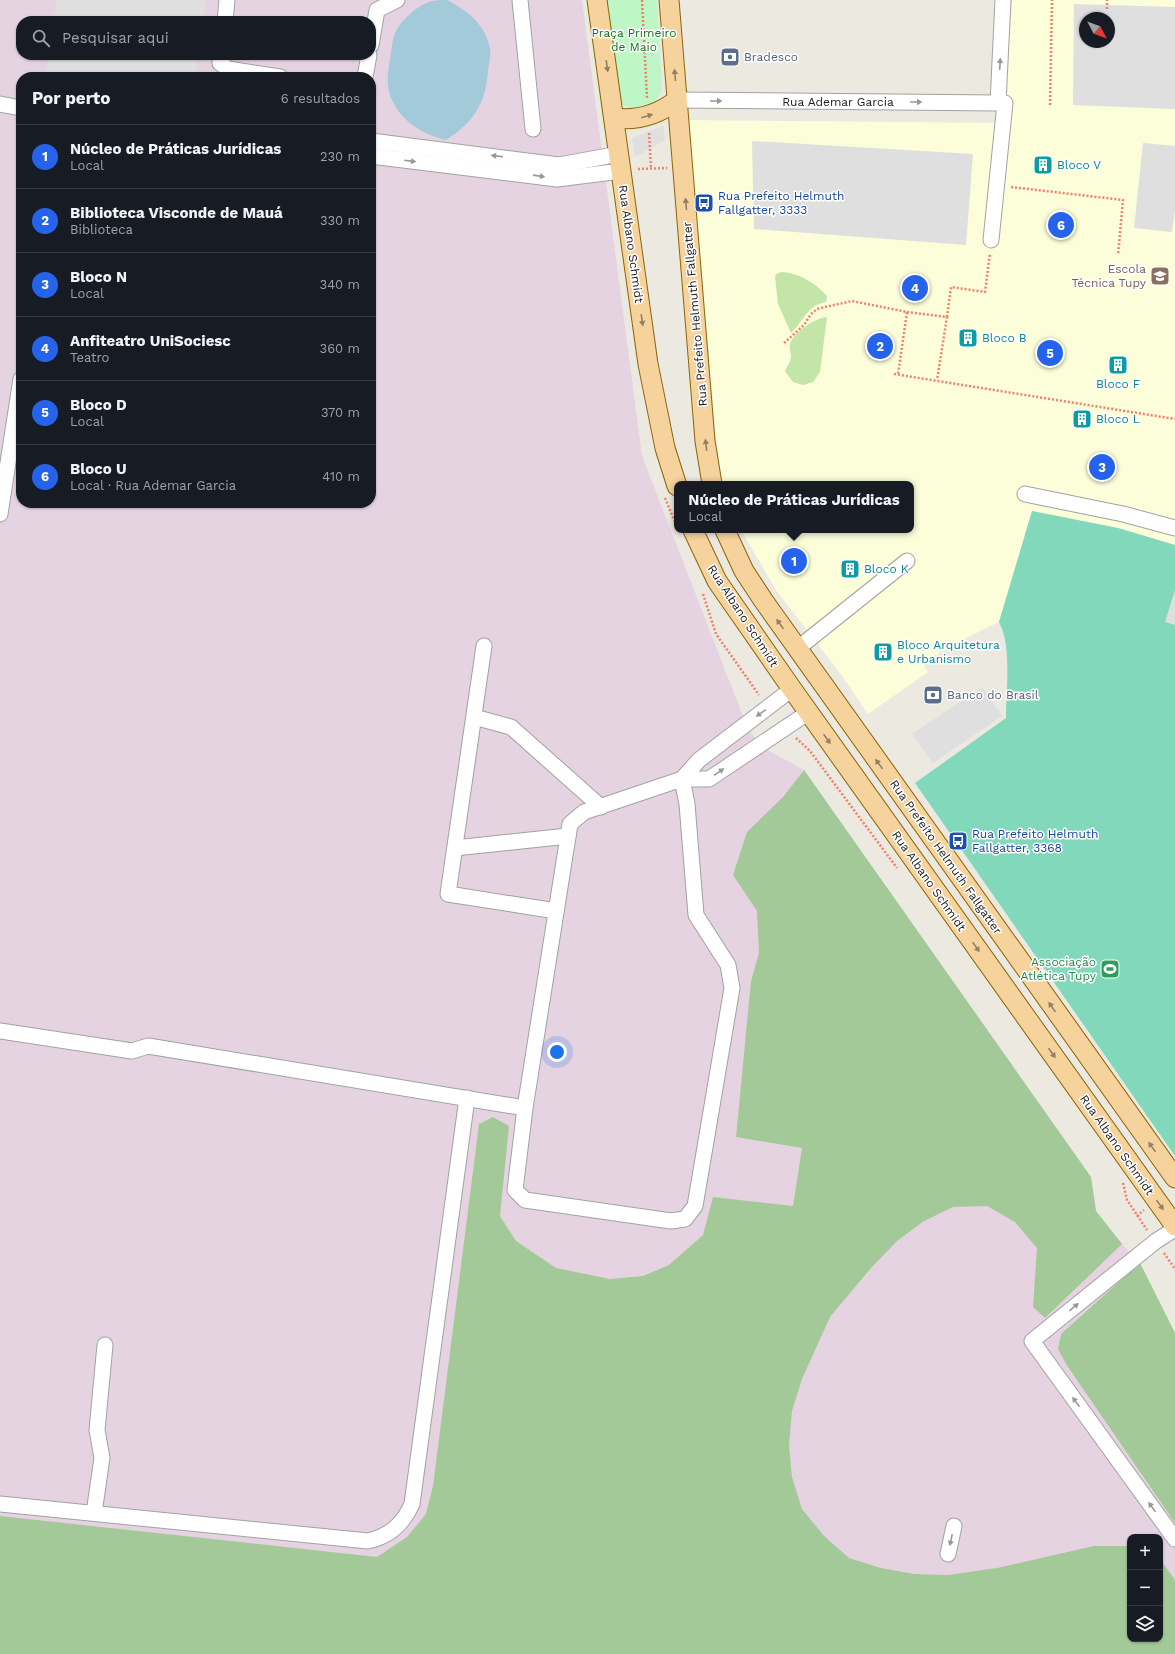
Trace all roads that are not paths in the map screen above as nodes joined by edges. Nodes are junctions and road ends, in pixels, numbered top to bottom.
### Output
1 (228, 0) edge
2 (397, 0) edge
3 (520, 0) edge
4 (597, 0) edge
5 (669, 0) edge
6 (1003, 0) edge
7 (226, 16) edge
8 (376, 16) edge
9 (220, 60) edge
10 (368, 60) edge
11 (248, 72) edge
12 (366, 72) edge
13 (678, 100) junction
14 (1002, 103) junction
15 (0, 104) edge
16 (16, 107) edge
17 (614, 118) junction
18 (533, 129) dead end
19 (376, 142) edge
20 (376, 157) edge
21 (620, 162) junction
22 (991, 240) road end
23 (16, 409) edge
24 (675, 481) edge
25 (712, 481) edge
26 (1025, 494) dead end
27 (1, 498) edge
28 (0, 514) edge
29 (1175, 528) edge
30 (694, 533) edge
31 (727, 533) edge
32 (908, 561) dead end
33 (484, 646) dead end
34 (797, 649) junction
35 (792, 689) junction
36 (809, 712) junction
37 (474, 717) junction
38 (682, 779) junction
39 (601, 807) junction
40 (568, 836) junction
41 (455, 848) junction
42 (556, 911) junction
43 (0, 1031) edge
44 (467, 1098) junction
45 (526, 1108) junction
46 (1175, 1178) edge
47 (1175, 1226) edge
48 (1175, 1229) edge
49 (105, 1345) dead end
50 (0, 1504) edge
51 (94, 1513) junction
52 (954, 1526) dead end
53 (1175, 1539) edge
54 (948, 1554) dead end

1 - 7 street
2 - 8 street
3 - 18 street
4 -> 17 main road, Rua Albano Schmidt
13 -> 5 main road, Rua Prefeito Helmuth Fallgatter
14 -> 6 street
9 - 11 street
10 - 12 street
13 -> 14 street, Rua Ademar Garcia
17 -> 13 main road
25 -> 13 main road, Rua Prefeito Helmuth Fallgatter
14 - 22 street
15 - 16 street
17 - 21 main road, Rua Albano Schmidt
21 -> 19 street
20 -> 21 street
21 -> 24 main road, Rua Albano Schmidt
23 - 27 street
26 - 29 street
27 - 28 street
30 - 35 main road, Rua Albano Schmidt
34 -> 31 main road, Rua Prefeito Helmuth Fallgatter
32 - 34 street
33 - 37 street
46 -> 34 main road, Rua Prefeito Helmuth Fallgatter
35 - 36 main road, Rua Albano Schmidt
35 -> 38 street
38 -> 36 street
36 -> 47 main road, Rua Albano Schmidt
37 - 39 street
37 - 41 street
38 - 39 street
38 - 45 street
39 - 40 street
40 - 41 street
40 - 42 street
41 - 42 street
42 - 45 street
43 - 44 street
44 - 45 street
44 - 51 street
53 -> 48 street
49 - 51 street
50 - 51 street
52 -> 54 street

